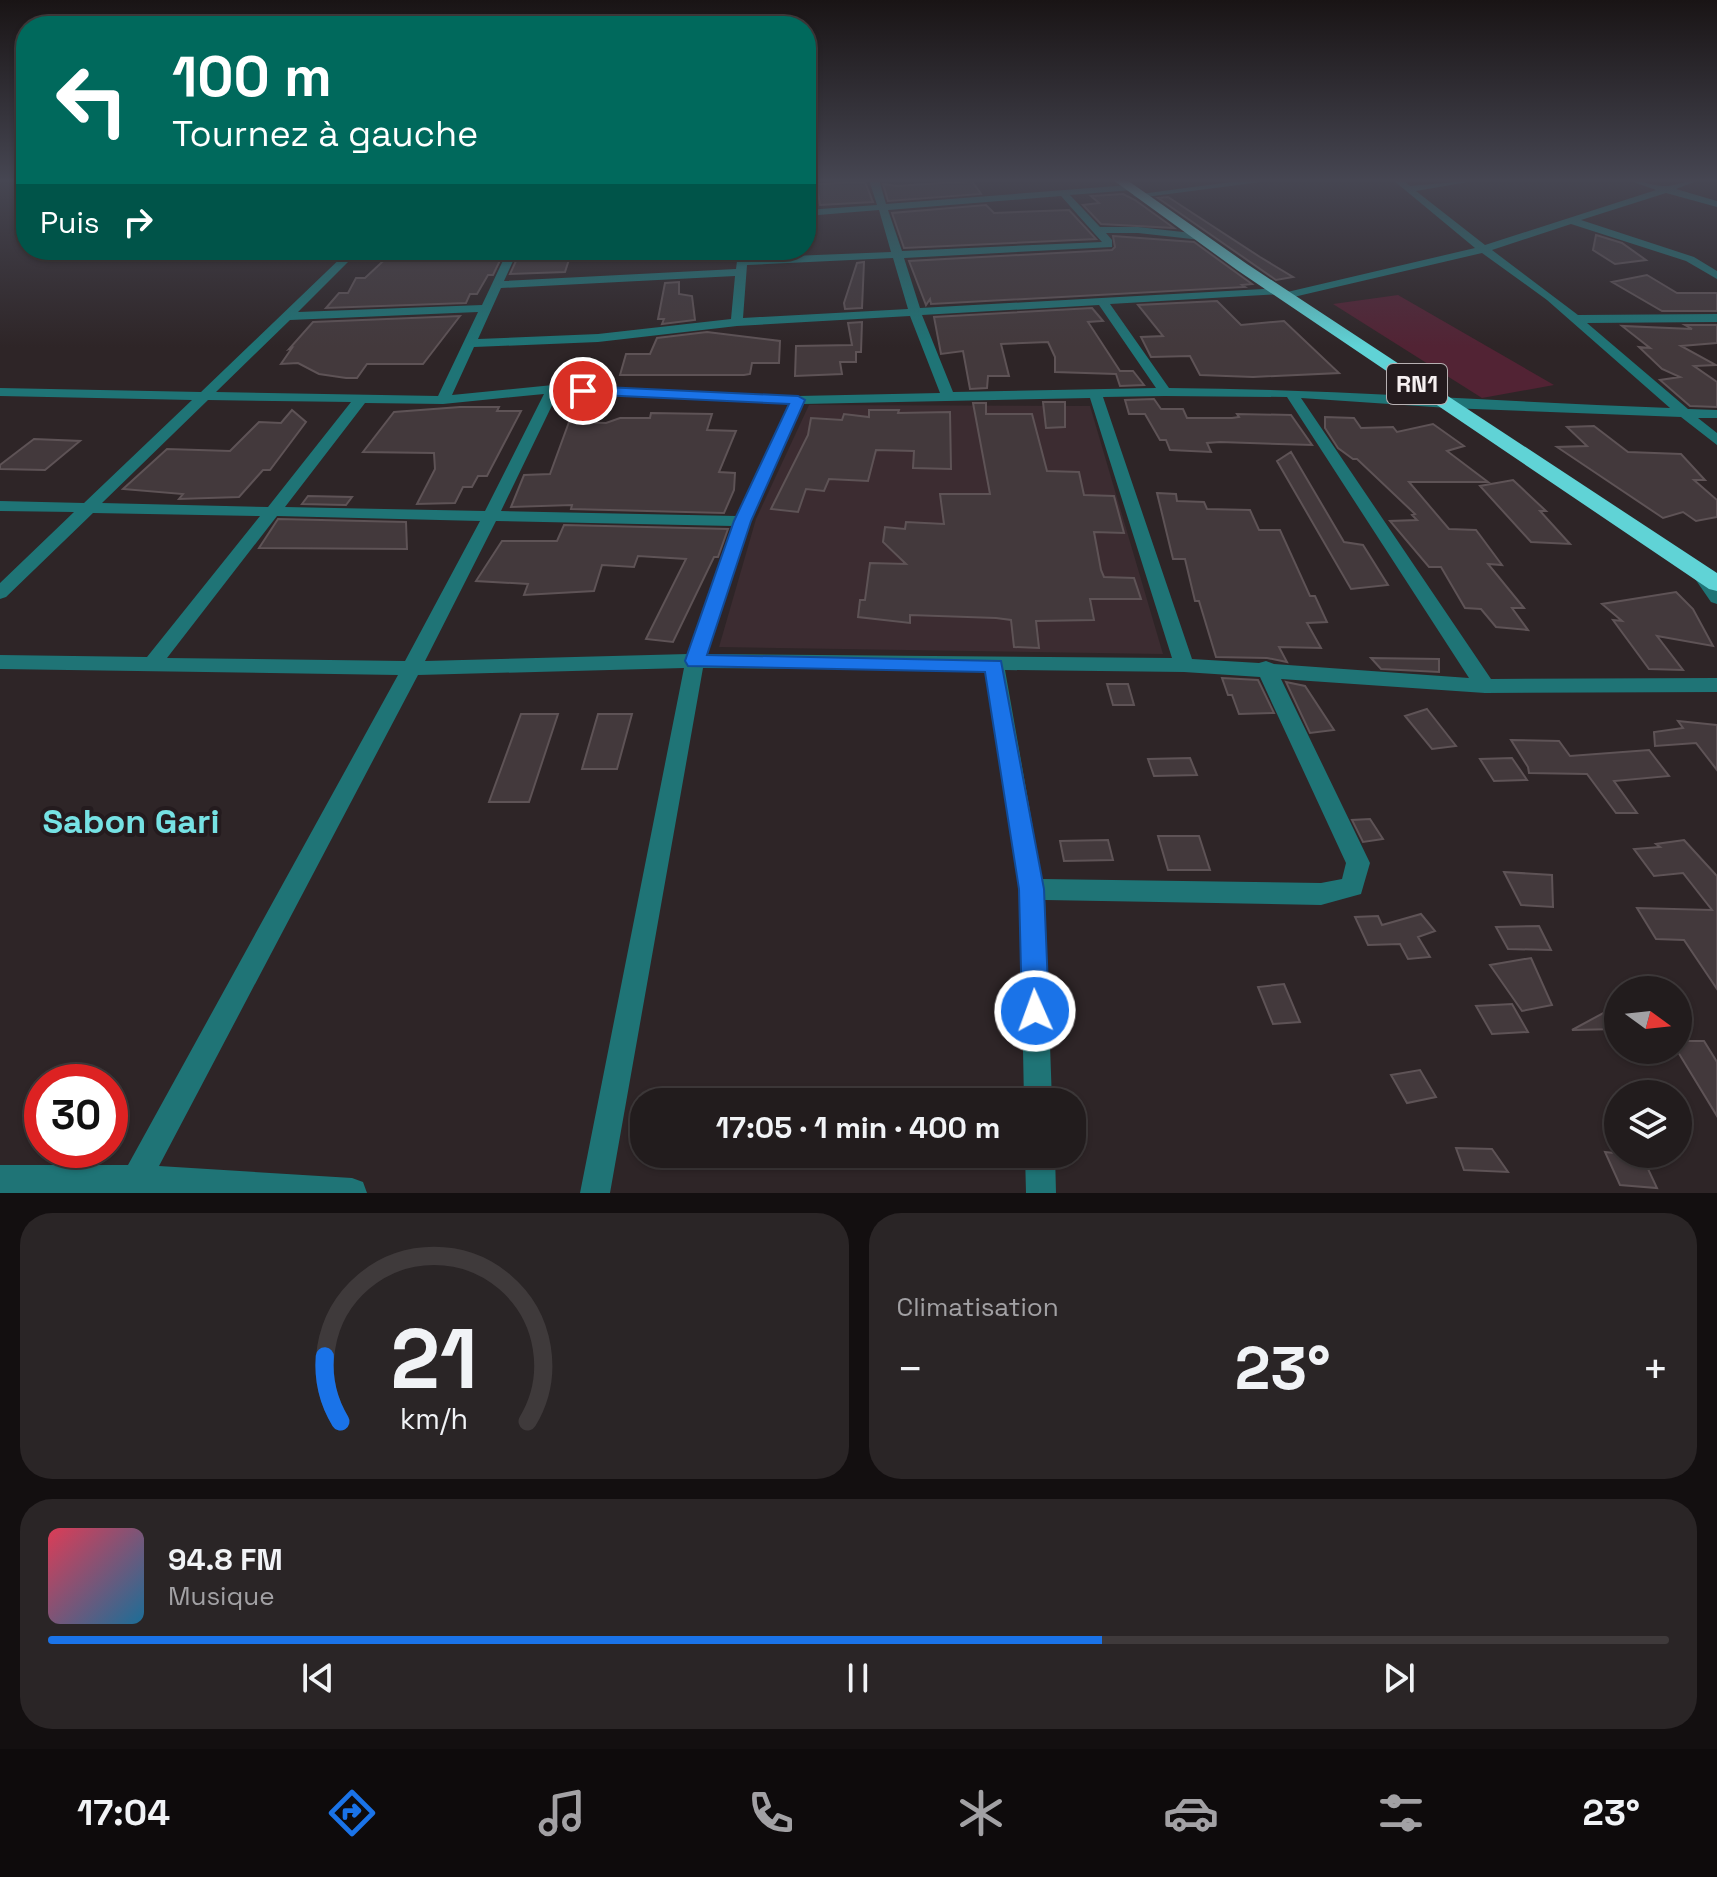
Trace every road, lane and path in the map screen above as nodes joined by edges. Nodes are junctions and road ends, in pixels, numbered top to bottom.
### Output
1 (892, 236) edge
2 (1102, 236) edge
3 (1189, 236) edge
4 (1467, 236) edge
5 (1526, 236) edge
6 (1622, 236) edge
7 (1201, 237) joint
8 (1484, 249) junction
9 (899, 256) junction
10 (816, 259) edge
11 (345, 260) edge
12 (508, 260) edge
13 (773, 260) edge
14 (741, 261) edge
15 (1717, 276) edge
16 (497, 285) junction
17 (1282, 294) junction
18 (1104, 304) junction
19 (486, 308) junction
20 (915, 312) junction
21 (288, 316) junction
22 (1717, 318) edge
23 (1575, 319) junction
24 (737, 322) junction
25 (471, 343) junction
26 (553, 389) junction
27 (0, 392) edge
28 (1165, 392) junction
29 (1291, 393) junction
30 (205, 396) junction
31 (1096, 396) junction
32 (948, 397) junction
33 (362, 398) junction
34 (443, 400) junction
35 (798, 400) junction
36 (1448, 404) junction
37 (1685, 414) junction
38 (1717, 414) edge
39 (1717, 441) edge
40 (0, 506) edge
41 (88, 507) junction
42 (272, 510) junction
43 (491, 518) junction
44 (742, 521) junction
45 (1700, 573) junction
46 (1717, 584) edge
47 (0, 593) edge
48 (1717, 598) edge
49 (695, 661) junction
50 (0, 662) edge
51 (152, 664) junction
52 (1184, 665) junction
53 (994, 666) junction
54 (413, 668) junction
55 (1266, 668) junction
56 (1717, 685) edge
57 (1485, 686) junction
58 (1032, 889) junction
59 (1038, 1088) edge
60 (1040, 1168) edge
61 (0, 1180) edge
62 (132, 1187) edge
63 (352, 1193) edge
64 (595, 1193) edge
65 (1041, 1193) edge

1 - 9 street
2 - 9 street
3 - 7 street
4 - 8 street
5 - 8 street
6 - 15 street
7 - 17 highway, RN1
8 - 17 street
8 - 23 street
9 - 10 street
9 - 20 street
11 - 21 street
12 - 16 street
13 - 14 street
14 - 16 street
14 - 24 street
16 - 19 street
17 - 18 street
17 - 36 highway, RN1
18 - 20 street
18 - 28 street
19 - 21 street
19 - 25 street
20 - 24 street
20 - 32 street
21 - 30 street
22 - 23 street
23 - 37 street
24 - 25 street
25 - 34 street
26 - 34 street
26 - 35 street
26 - 43 street
27 - 30 street
28 - 29 street
28 - 31 street
29 - 36 street
29 - 57 street
30 - 33 street
30 - 41 street
31 - 32 street
31 - 52 street
32 - 35 street
33 - 34 street
33 - 42 street
35 - 44 street
36 - 37 street
36 - 45 highway, RN1
37 - 38 street
37 - 39 street
40 - 41 street
41 - 42 street
41 - 47 street
42 - 43 street
42 - 51 street
43 - 44 street
43 - 54 street
44 - 49 street
45 - 46 highway, RN1
45 - 48 street
49 - 53 street
49 - 54 street
49 - 64 street
50 - 51 street
51 - 54 street
52 - 53 street
52 - 55 street
53 - 58 street
54 - 62 street
55 - 57 street
55 - 58 street
56 - 57 street
58 - 59 street
60 - 65 street
61 - 62 street
62 - 63 street

